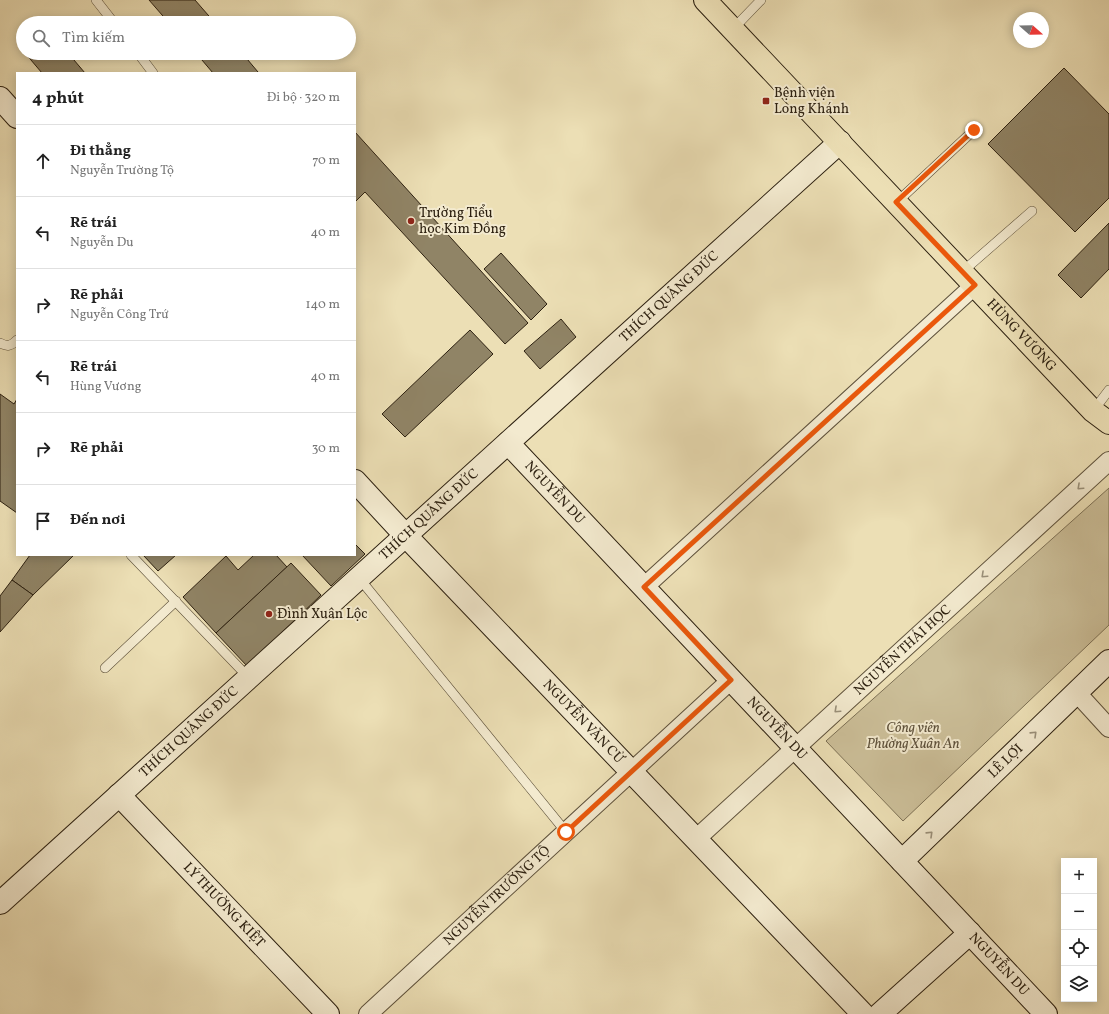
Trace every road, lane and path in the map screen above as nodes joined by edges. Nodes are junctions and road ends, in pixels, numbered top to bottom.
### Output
1 (96, 0) edge
2 (705, 0) edge
3 (761, 0) edge
4 (109, 16) edge
5 (733, 29) junction
6 (143, 60) edge
7 (152, 72) edge
8 (0, 98) edge
9 (16, 116) edge
10 (974, 130) dead end
11 (840, 142) junction
12 (896, 202) junction
13 (1032, 210) dead end
14 (968, 278) junction
15 (16, 341) edge
16 (0, 343) edge
17 (1109, 390) edge
18 (1101, 417) edge
19 (508, 443) junction
20 (1109, 460) edge
21 (356, 482) edge
22 (406, 536) junction
23 (132, 556) edge
24 (359, 578) junction
25 (644, 587) junction
26 (176, 601) junction
27 (1109, 661) edge
28 (105, 668) dead end
29 (249, 678) junction
30 (731, 680) junction
31 (1077, 693) junction
32 (1109, 728) edge
33 (796, 748) junction
34 (632, 772) junction
35 (119, 795) junction
36 (566, 832) junction
37 (696, 839) junction
38 (902, 861) junction
39 (0, 904) edge
40 (970, 933) junction
41 (328, 1014) edge
42 (368, 1014) edge
43 (863, 1014) edge
44 (880, 1014) edge
45 (1046, 1014) edge

1 - 4 lane
2 - 5 main road, HÙNG VƯƠNG
3 - 5 lane
5 - 11 main road, HÙNG VƯƠNG
6 - 7 lane
8 - 9 street
10 - 12 lane
11 - 12 main road, HÙNG VƯƠNG
11 - 19 street, THÍCH QUẢNG ĐỨC
12 - 14 main road, HÙNG VƯƠNG
13 - 14 lane
14 - 18 main road, HÙNG VƯƠNG
14 - 25 street
15 - 16 lane
17 - 18 lane
19 - 22 street, THÍCH QUẢNG ĐỨC
19 - 25 street, NGUYỄN DU
20 -> 33 street, NGUYỄN THÁI HỌC
21 - 22 street, NGUYỄN VĂN CỪ
22 - 24 street, THÍCH QUẢNG ĐỨC
22 - 34 street, NGUYỄN VĂN CỪ
23 - 26 lane
24 - 29 street, THÍCH QUẢNG ĐỨC
24 - 36 lane
25 - 30 street, NGUYỄN DU
26 - 28 lane
26 - 29 lane
27 - 31 street, LÊ LỢI
29 - 35 street, THÍCH QUẢNG ĐỨC
30 - 33 street, NGUYỄN DU
30 - 34 street, NGUYỄN TRƯỜNG TỘ
31 - 32 street
38 -> 31 street, LÊ LỢI
33 - 37 street, NGUYỄN THÁI HỌC
33 - 38 street, NGUYỄN DU
34 - 36 street, NGUYỄN TRƯỜNG TỘ
34 - 37 street, NGUYỄN VĂN CỪ
35 - 39 street, THÍCH QUẢNG ĐỨC
35 - 41 street, LÝ THƯỜNG KIỆT
36 - 42 street, NGUYỄN TRƯỜNG TỘ
37 - 43 street, NGUYỄN VĂN CỪ
38 - 40 street, NGUYỄN DU
40 - 44 street
40 - 45 street, NGUYỄN DU

